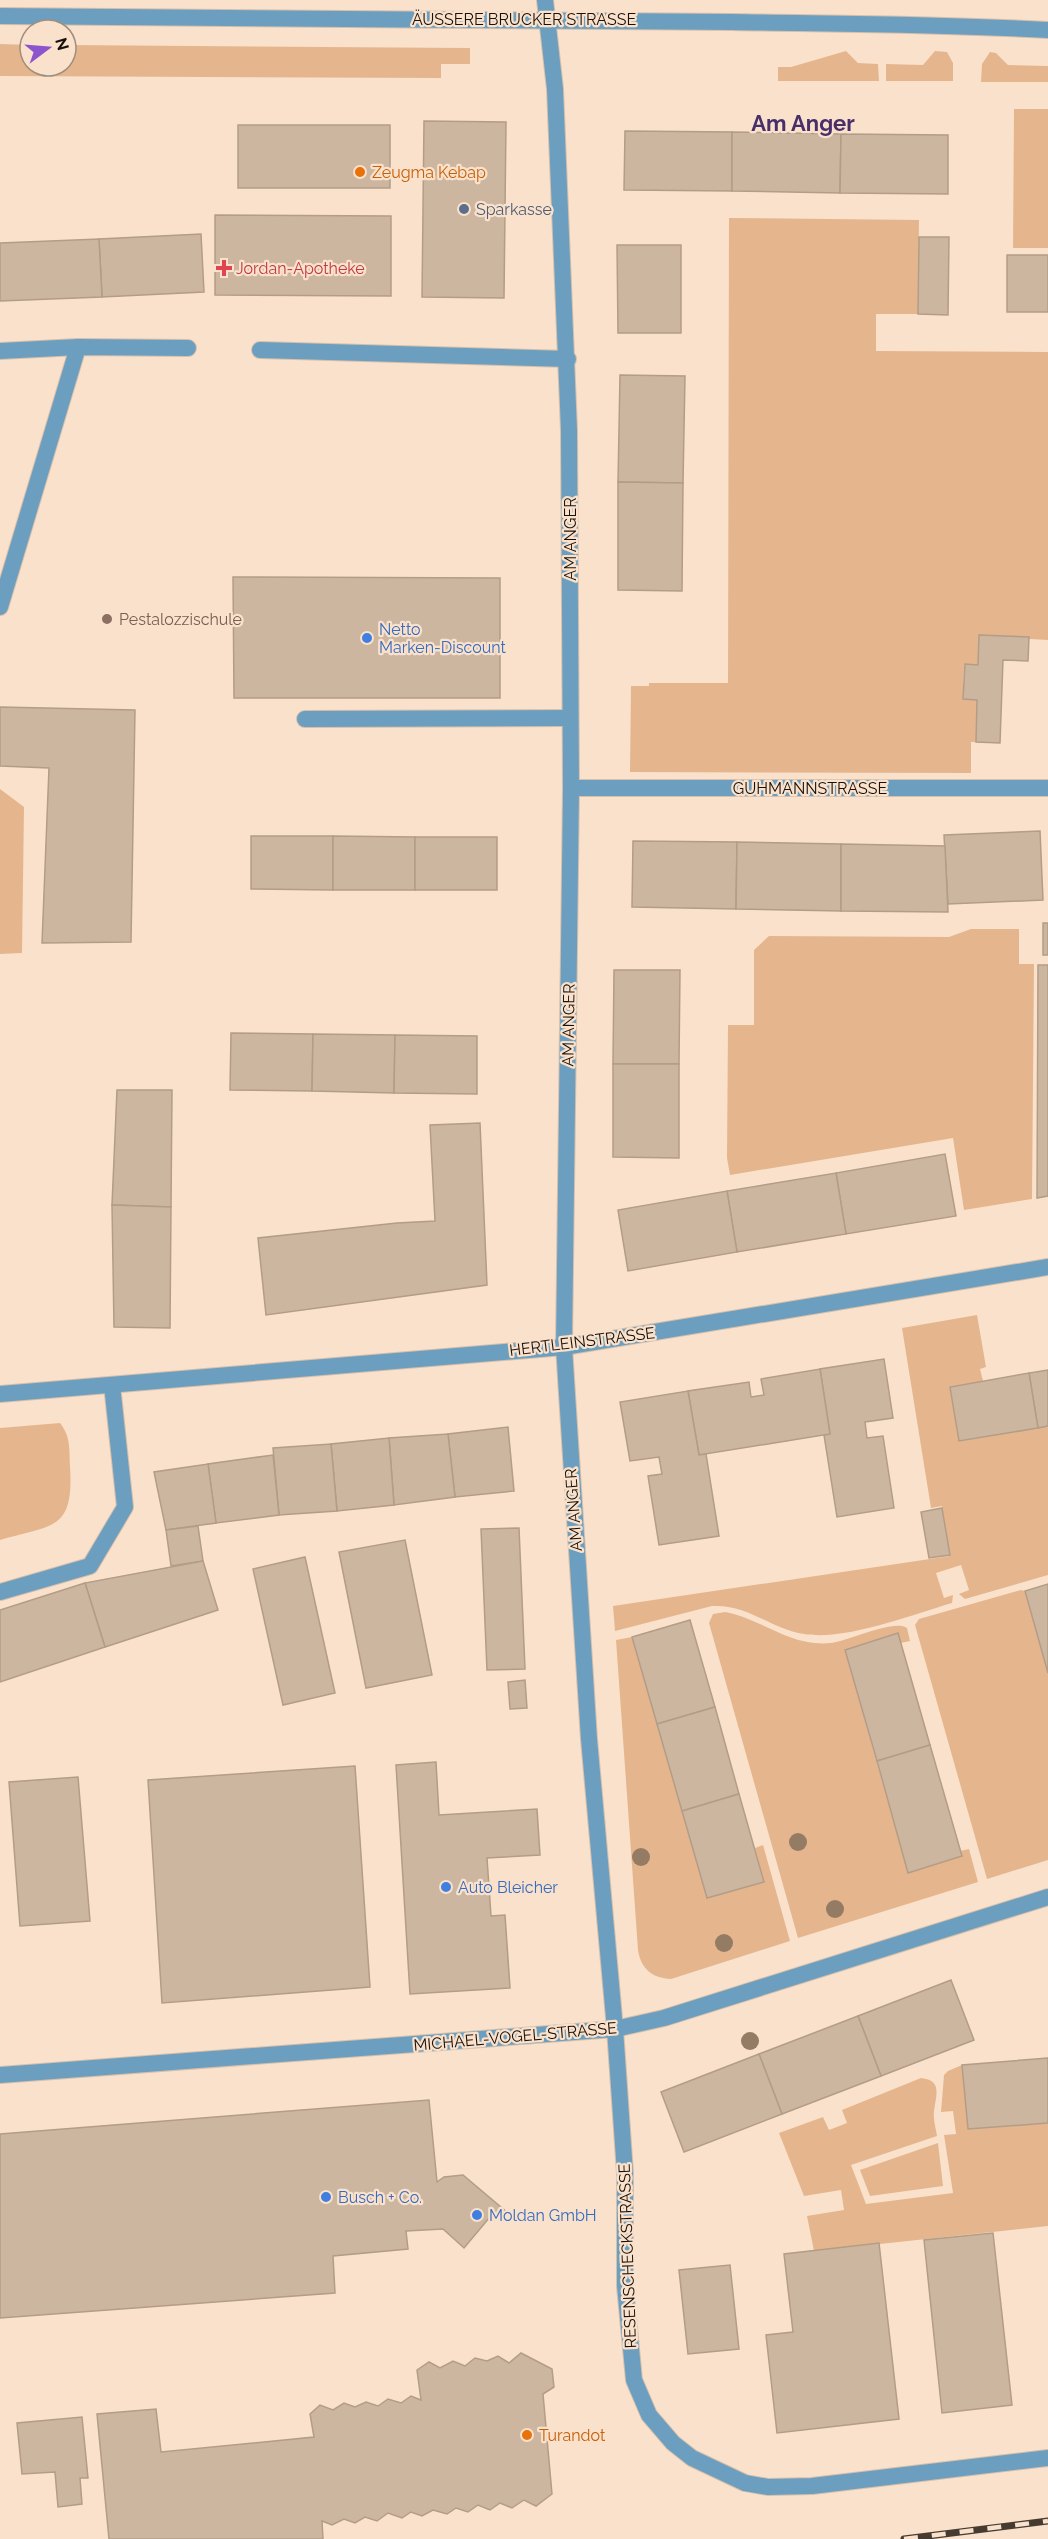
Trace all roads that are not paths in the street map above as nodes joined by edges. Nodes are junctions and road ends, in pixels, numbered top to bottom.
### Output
1 (545, 0) edge
2 (0, 16) edge
3 (547, 19) junction
4 (1048, 30) edge
5 (78, 347) junction
6 (188, 348) dead end
7 (0, 351) edge
8 (260, 351) dead end
9 (568, 359) junction
10 (0, 607) edge
11 (570, 718) junction
12 (305, 719) dead end
13 (571, 788) junction
14 (1048, 788) edge
15 (1048, 1267) edge
16 (564, 1347) junction
17 (112, 1385) junction
18 (0, 1394) edge
19 (0, 1592) edge
20 (1048, 1897) edge
21 (615, 2029) junction
22 (0, 2075) edge
23 (1048, 2458) edge

1 - 3 street, AM ANGER
2 - 3 street, ÄUSSERE BRUCKER STRASSE
3 - 4 street, ÄUSSERE BRUCKER STRASSE
3 - 9 street, AM ANGER
5 - 6 street
5 - 7 street
5 - 10 street
8 - 9 street
9 - 11 street, AM ANGER
11 - 12 street
11 - 13 street, AM ANGER
13 - 14 street, GUHMANNSTRASSE
13 - 16 street, AM ANGER
15 - 16 street, HERTLEINSTRASSE
16 - 17 street, HERTLEINSTRASSE
16 - 21 street, AM ANGER
17 - 18 street, HERTLEINSTRASSE
17 - 19 street
20 - 21 street, MICHAEL-VOGEL-STRASSE
21 - 22 street, MICHAEL-VOGEL-STRASSE
21 - 23 street, RESENSCHECKSTRASSE

